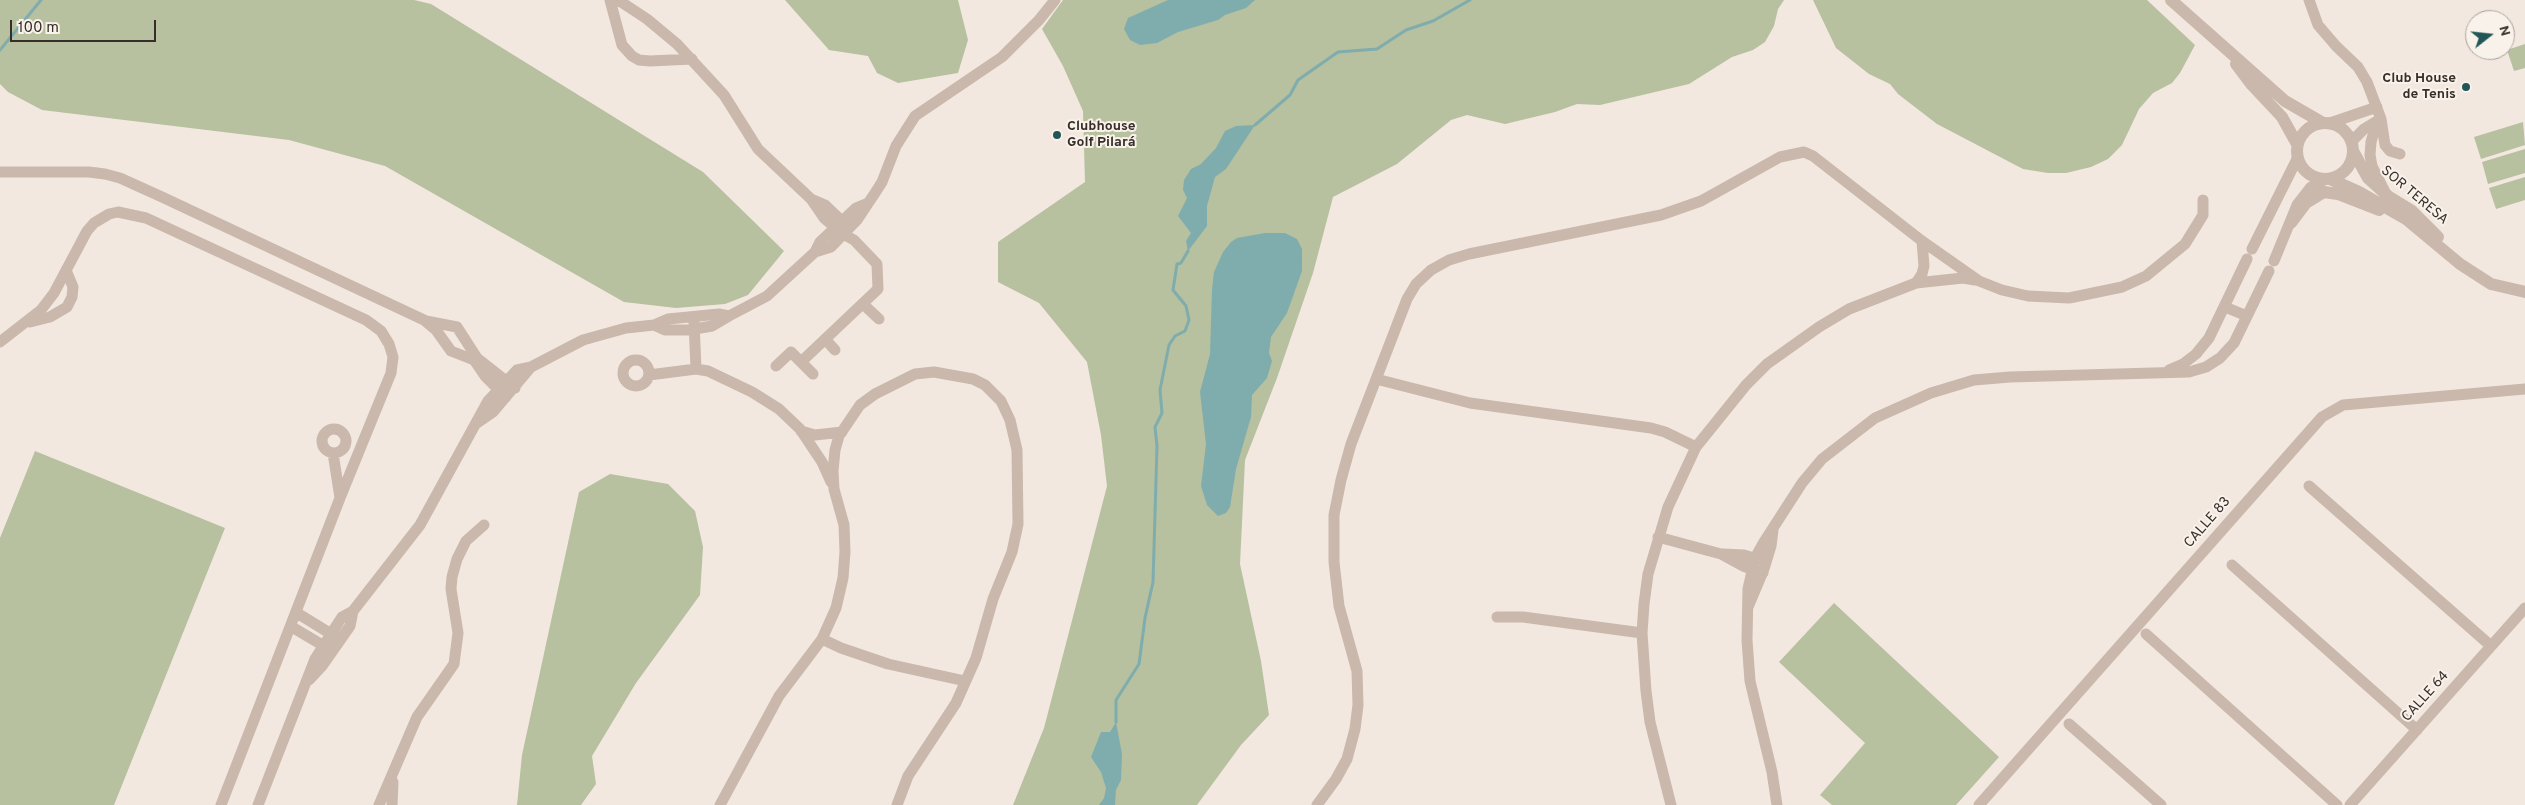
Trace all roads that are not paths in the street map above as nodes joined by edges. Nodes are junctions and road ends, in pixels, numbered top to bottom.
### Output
1 (610, 0) edge
2 (618, 0) edge
3 (1055, 0) edge
4 (2171, 0) edge
5 (2309, 0) edge
6 (2205, 32) junction
7 (692, 59) junction
8 (2377, 107) junction
9 (2379, 120) junction
10 (2327, 123) junction
11 (2297, 144) junction
12 (2352, 147) junction
13 (2400, 154) dead end
14 (2297, 159) junction
15 (0, 172) edge
16 (2328, 179) junction
17 (2389, 197) junction
18 (2203, 200) dead end
19 (2406, 219) junction
20 (2291, 223) junction
21 (842, 228) junction
22 (1922, 241) junction
23 (66, 270) junction
24 (1979, 280) junction
25 (2484, 280) junction
26 (1916, 283) junction
27 (2525, 292) edge
28 (863, 304) junction
29 (2226, 307) junction
30 (839, 309) dead end
31 (2248, 316) junction
32 (847, 318) junction
33 (879, 319) dead end
34 (424, 320) junction
35 (29, 322) junction
36 (694, 323) junction
37 (825, 338) junction
38 (0, 342) edge
39 (835, 350) dead end
40 (801, 362) junction
41 (776, 366) dead end
42 (696, 369) junction
43 (2160, 373) junction
44 (812, 374) dead end
45 (649, 376) dead end
46 (1376, 379) junction
47 (511, 384) junction
48 (2525, 389) edge
49 (502, 394) junction
50 (801, 431) junction
51 (842, 432) junction
52 (1696, 447) junction
53 (333, 454) dead end
54 (2309, 486) dead end
55 (834, 489) junction
56 (340, 498) junction
57 (484, 525) dead end
58 (1658, 537) junction
59 (2232, 565) dead end
60 (1759, 566) junction
61 (2525, 608) edge
62 (297, 613) junction
63 (1498, 617) dead end
64 (292, 627) junction
65 (1642, 633) junction
66 (2146, 634) dead end
67 (336, 637) junction
68 (822, 639) junction
69 (2491, 646) junction
70 (328, 648) junction
71 (966, 681) junction
72 (2069, 724) dead end
73 (2416, 730) junction
74 (395, 764) junction
75 (221, 805) edge
76 (258, 805) edge
77 (379, 805) edge
78 (392, 805) edge
79 (720, 805) edge
80 (896, 805) edge
81 (1317, 805) edge
82 (1671, 805) edge
83 (1777, 805) edge
84 (1979, 805) edge
85 (2161, 805) edge
86 (2337, 805) edge
87 (2350, 805) edge

1 - 7 street
2 - 7 street
3 - 21 street
4 - 6 street, SOR TERESA
5 - 8 street
6 - 10 street, SOR TERESA
6 - 11 street, SOR TERESA
7 - 21 street
8 - 9 street
8 - 10 street
9 - 12 street
9 - 13 street
9 - 17 street
10 - 11 street
10 - 12 street, SOR TERESA
11 - 14 street, SOR TERESA
12 - 16 street
12 - 17 street, SOR TERESA
14 - 16 street, SOR TERESA
14 - 29 street
15 - 34 street
16 - 19 street, SOR TERESA
16 - 20 street
17 - 25 street, SOR TERESA
18 - 24 street
19 - 20 street
19 - 25 street, SOR TERESA
20 - 31 street
21 - 28 street
21 - 36 street
22 - 24 street
22 - 26 street
22 - 46 street
23 - 35 street
23 - 35 street
23 - 56 street
24 - 26 street
25 - 27 street, SOR TERESA
26 - 52 street
28 - 32 street
28 - 33 street
29 - 31 street
29 - 43 street
30 - 32 street
31 - 43 street
32 - 37 street
34 - 47 street
34 - 49 street
35 - 38 street
36 - 42 street
36 - 47 street
37 - 39 street
37 - 40 street
40 - 41 street
40 - 44 street
42 - 45 street
42 - 50 street
43 - 60 street
46 - 52 street
46 - 81 street
47 - 49 street
48 - 84 street, CALLE 83
49 - 67 street
50 - 51 street
50 - 55 street
51 - 55 street
51 - 71 street
52 - 58 street
53 - 56 street
54 - 69 street
55 - 68 street
56 - 62 street
57 - 74 street
58 - 60 street
58 - 65 street
59 - 73 street
60 - 83 street
61 - 69 street, CALLE 64
62 - 64 street
62 - 67 street
63 - 65 street
64 - 70 street
64 - 75 street
65 - 82 street
66 - 86 street
67 - 70 street
68 - 71 street
68 - 79 street
69 - 73 street, CALLE 64
70 - 76 street
71 - 80 street
72 - 85 street
73 - 87 street, CALLE 64
74 - 77 street
74 - 78 street

